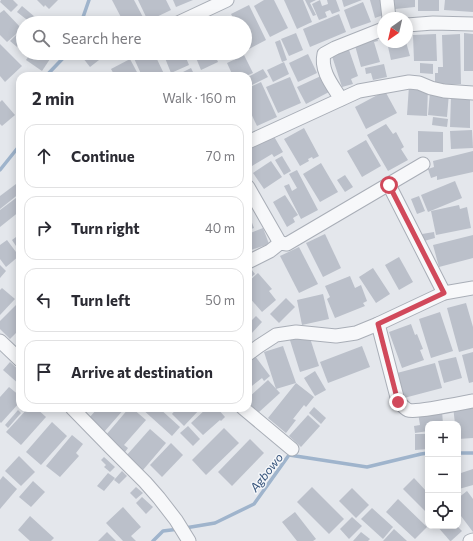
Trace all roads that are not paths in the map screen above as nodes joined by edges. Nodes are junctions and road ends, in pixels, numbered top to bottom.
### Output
1 (227, 0) edge
2 (387, 0) edge
3 (388, 12) edge
4 (193, 16) edge
5 (473, 24) edge
6 (413, 25) edge
7 (377, 31) edge
8 (473, 93) edge
9 (341, 99) junction
10 (252, 140) edge
11 (423, 164) dead end
12 (389, 185) junction
13 (252, 193) edge
14 (280, 243) junction
15 (252, 260) edge
16 (473, 288) edge
17 (444, 293) junction
18 (378, 324) junction
19 (0, 341) edge
20 (252, 351) edge
21 (16, 356) edge
22 (473, 401) edge
23 (77, 412) edge
24 (247, 412) edge
25 (292, 449) dead end
26 (188, 539) edge
27 (473, 540) edge
28 (470, 541) edge

1 - 4 street
2 - 3 street
5 - 6 street
7 - 9 street
8 - 9 street
9 - 10 street
11 - 12 street
12 - 14 street
12 - 17 street
13 - 14 street
14 - 15 street
16 - 17 street
17 - 18 street
18 - 20 street
18 - 22 street
19 - 21 street
23 - 26 street
24 - 25 street
27 - 28 street

